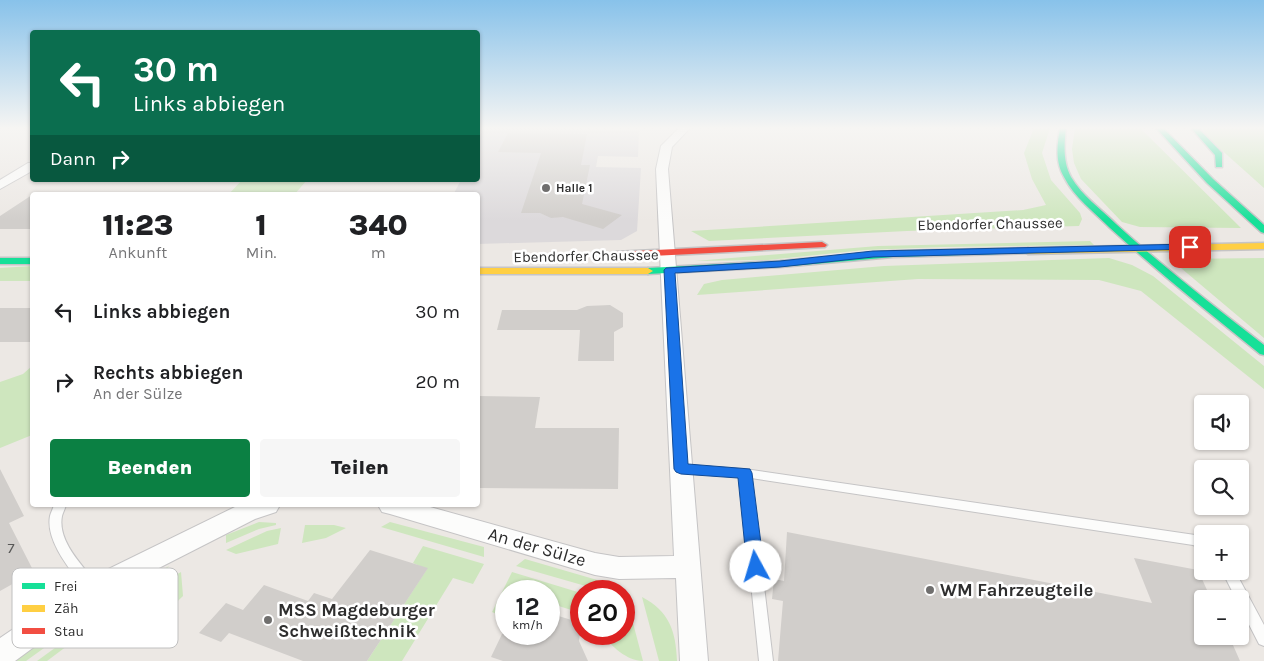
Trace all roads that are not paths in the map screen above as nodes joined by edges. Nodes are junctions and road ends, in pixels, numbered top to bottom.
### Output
1 (663, 159) edge
2 (1060, 159) edge
3 (1189, 159) edge
4 (1213, 159) edge
5 (1220, 159) edge
6 (30, 167) edge
7 (0, 185) edge
8 (1264, 230) edge
9 (1264, 236) edge
10 (1104, 237) dead end
11 (1123, 237) junction
12 (832, 244) dead end
13 (1264, 246) edge
14 (1137, 249) junction
15 (606, 255) dead end
16 (480, 259) edge
17 (495, 259) dead end
18 (0, 261) edge
19 (30, 261) edge
20 (668, 261) junction
21 (480, 271) edge
22 (1264, 351) edge
23 (681, 469) junction
24 (745, 473) junction
25 (59, 507) edge
26 (252, 507) edge
27 (397, 507) edge
28 (1194, 540) edge
29 (687, 567) junction
30 (77, 568) edge
31 (133, 568) edge
32 (1233, 580) edge
33 (1264, 639) edge
34 (12, 646) edge
35 (0, 655) edge
36 (694, 661) edge
37 (766, 661) edge

1 - 20 street
2 - 11 main road
3 - 8 main road
4 - 5 main road
6 - 7 street
9 - 11 main road
10 - 11 main road
11 - 14 main road
12 - 20 main road, Ebendorfer Chaussee
13 - 14 main road, Ebendorfer Chaussee
14 - 20 main road, Ebendorfer Chaussee
14 - 22 main road
15 - 20 main road, Ebendorfer Chaussee
16 - 17 main road, Ebendorfer Chaussee
18 - 19 main road
20 - 21 main road, Ebendorfer Chaussee
20 - 23 street
23 - 24 lane
23 - 29 street
24 - 28 lane
24 - 37 lane
25 - 30 lane
26 - 31 street
27 - 29 street, An der Sülze
29 - 36 street
32 - 33 lane
34 - 35 street

